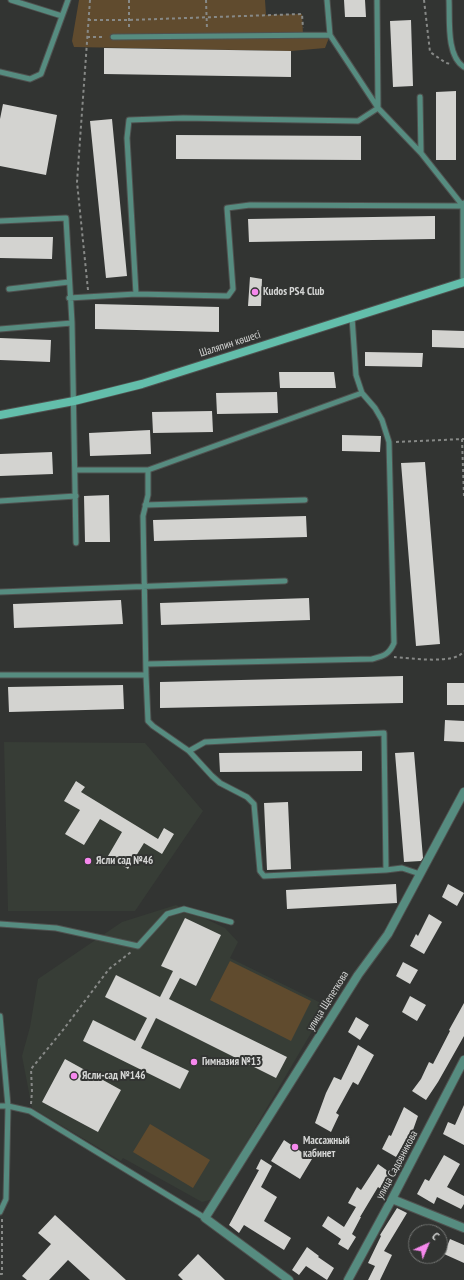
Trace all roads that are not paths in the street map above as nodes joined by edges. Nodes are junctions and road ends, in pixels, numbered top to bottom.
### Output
1 (11, 0) edge
2 (68, 0) edge
3 (327, 0) edge
4 (377, 0) edge
5 (449, 0) edge
6 (62, 16) junction
7 (330, 35) junction
8 (112, 37) road end
9 (462, 66) edge
10 (0, 72) edge
11 (420, 97) dead end
12 (378, 108) junction
13 (421, 153) junction
14 (463, 205) edge
15 (0, 221) edge
16 (69, 282) junction
17 (464, 282) edge
18 (9, 289) dead end
19 (136, 294) junction
20 (69, 298) junction
21 (352, 317) junction
22 (72, 323) junction
23 (0, 329) edge
24 (362, 393) junction
25 (74, 401) junction
26 (0, 415) edge
27 (76, 470) junction
28 (148, 470) junction
29 (76, 496) junction
30 (305, 500) dead end
31 (0, 501) edge
32 (145, 505) junction
33 (76, 543) dead end
34 (285, 581) dead end
35 (144, 587) junction
36 (0, 592) edge
37 (146, 664) junction
38 (146, 674) junction
39 (0, 675) edge
40 (189, 751) junction
41 (464, 792) edge
42 (386, 870) junction
43 (420, 874) junction
44 (231, 922) dead end
45 (0, 924) edge
46 (0, 1016) edge
47 (1, 1029) edge
48 (464, 1060) edge
49 (0, 1106) edge
50 (8, 1106) junction
51 (0, 1172) edge
52 (7, 1172) junction
53 (392, 1199) junction
54 (1, 1211) edge
55 (205, 1218) junction
56 (464, 1228) edge
57 (289, 1280) edge
58 (348, 1280) edge

1 - 6 lane
2 - 6 lane
3 - 7 lane
4 - 12 lane
5 - 9 lane
6 - 10 lane
7 - 8 lane
7 - 12 lane
11 - 13 lane
12 - 13 lane
12 - 19 lane
13 - 14 lane
14 - 17 lane
14 - 19 lane
15 - 16 lane
16 - 18 lane
16 - 20 lane
17 - 21 main road, Шаляпин көшесі
19 - 20 lane
20 - 22 lane
21 - 24 lane
21 - 25 main road, Шаляпин көшесі
22 - 23 lane
22 - 25 lane
24 - 28 lane
24 - 37 lane
25 - 26 main road, Шаляпин көшесі
25 - 27 lane
27 - 28 lane
27 - 29 lane
28 - 32 lane
29 - 31 lane
29 - 33 lane
30 - 32 lane
32 - 35 lane
34 - 35 lane
35 - 36 lane
35 - 37 lane
37 - 38 lane
38 - 39 lane
38 - 40 lane
40 - 42 lane
40 - 42 lane
41 - 43 street, улица Щепеткова
42 - 43 lane
43 - 55 street, улица Щепеткова
44 - 45 lane
46 - 47 lane
47 - 50 lane
48 - 53 street, улица Садовникова
49 - 50 lane
50 - 52 lane
50 - 55 lane
51 - 52 lane
52 - 54 lane
53 - 56 street
53 - 58 street, улица Садовникова
55 - 57 street

